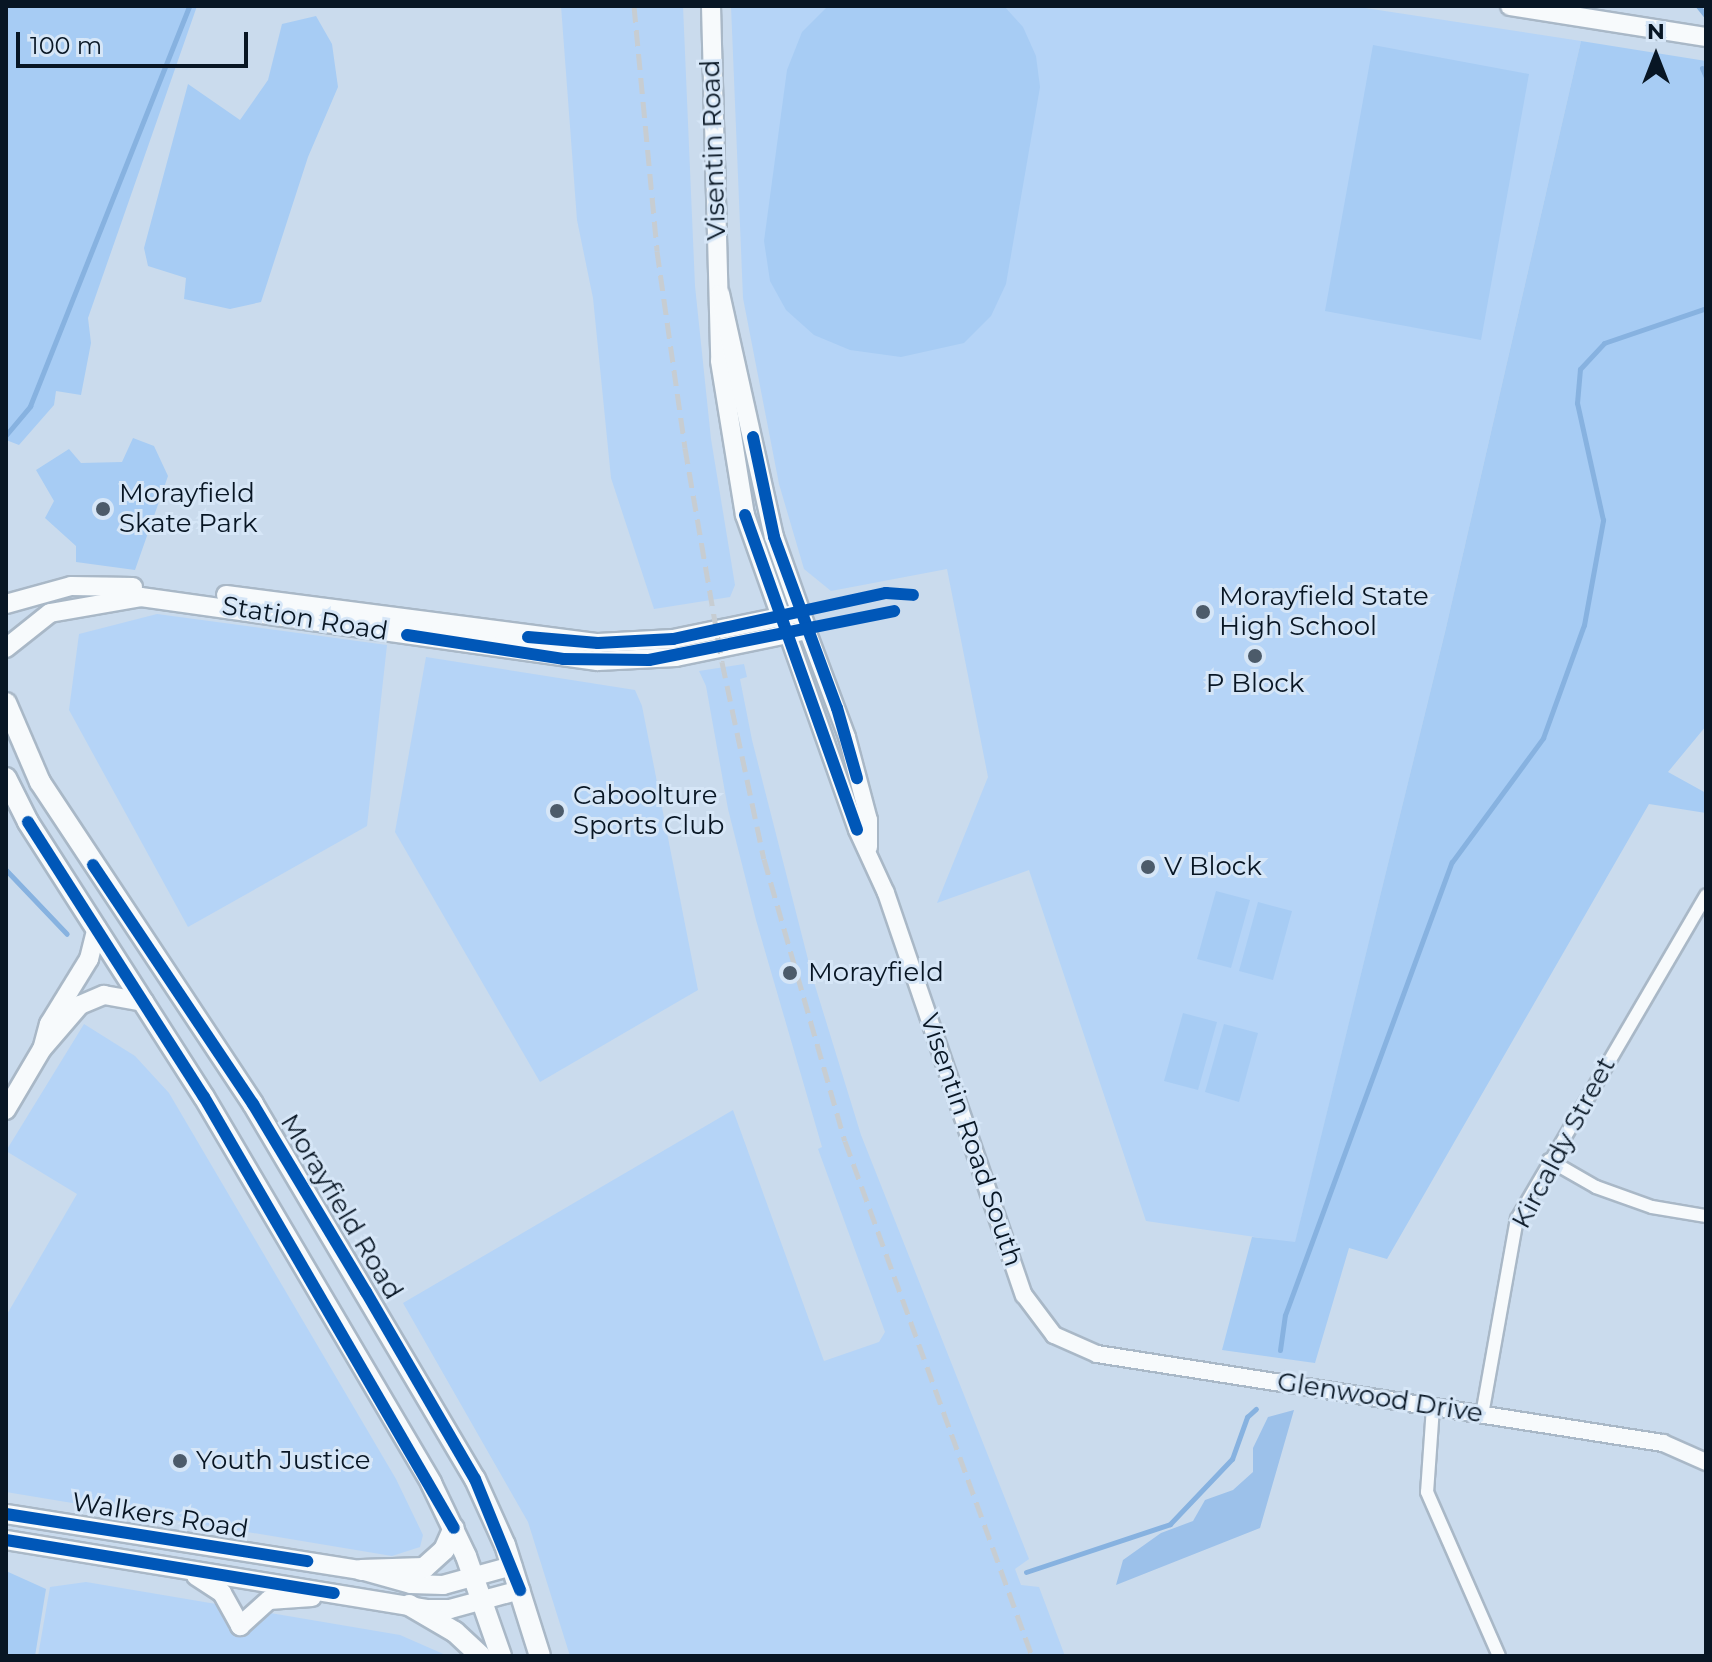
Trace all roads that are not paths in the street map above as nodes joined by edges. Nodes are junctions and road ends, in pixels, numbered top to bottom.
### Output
1 (711, 6) edge
2 (1510, 6) edge
3 (1706, 37) edge
4 (720, 294) junction
5 (6, 604) edge
6 (804, 622) junction
7 (784, 626) junction
8 (6, 648) edge
9 (6, 703) edge
10 (6, 778) edge
11 (869, 848) junction
12 (1706, 895) edge
13 (97, 928) junction
14 (144, 1002) junction
15 (42, 1049) junction
16 (6, 1110) edge
17 (1549, 1160) junction
18 (1706, 1216) edge
19 (1054, 1335) joint
20 (1433, 1407) junction
21 (1482, 1415) junction
22 (1706, 1462) edge
23 (6, 1514) edge
24 (454, 1528) junction
25 (6, 1540) edge
26 (512, 1566) junction
27 (186, 1569) junction
28 (361, 1570) junction
29 (474, 1576) junction
30 (520, 1590) junction
31 (351, 1596) junction
32 (483, 1601) junction
33 (409, 1605) junction
34 (1494, 1654) edge
35 (481, 1656) edge
36 (501, 1656) edge
37 (540, 1656) edge

1 - 4 main road, Visentin Road
2 - 3 main road
4 - 6 main road, Visentin Road
4 - 7 main road, Visentin Road
5 - 7 main road, Station Road
6 - 7 main road, Station Road
6 - 11 street, Visentin Road South
7 - 8 main road, Station Road
7 - 11 street, Visentin Road South
9 - 26 main road, Morayfield Road
10 - 13 main road
11 - 19 street, Visentin Road South
12 - 17 street, Kircaldy Street
13 - 14 main road
13 - 15 main road
14 - 15 main road
14 - 24 main road
15 - 16 main road
17 - 18 street
17 - 21 street, Kircaldy Street
19 - 20 street, Glenwood Drive
20 - 21 street, Glenwood Drive
20 - 34 street
21 - 22 street, Glenwood Drive
23 - 28 main road, Walkers Road
24 - 28 main road
24 - 29 main road
25 - 27 main road, Walkers Road
26 - 29 main road, Walkers Road
26 - 30 main road, Morayfield Road
27 - 31 main road, Walkers Road
27 - 31 main road
28 - 29 main road, Walkers Road
29 - 32 main road
30 - 32 main road, Walkers Road
30 - 37 main road, Morayfield Road
31 - 33 main road, Walkers Road
32 - 33 main road, Walkers Road
32 - 36 main road
33 - 35 main road

